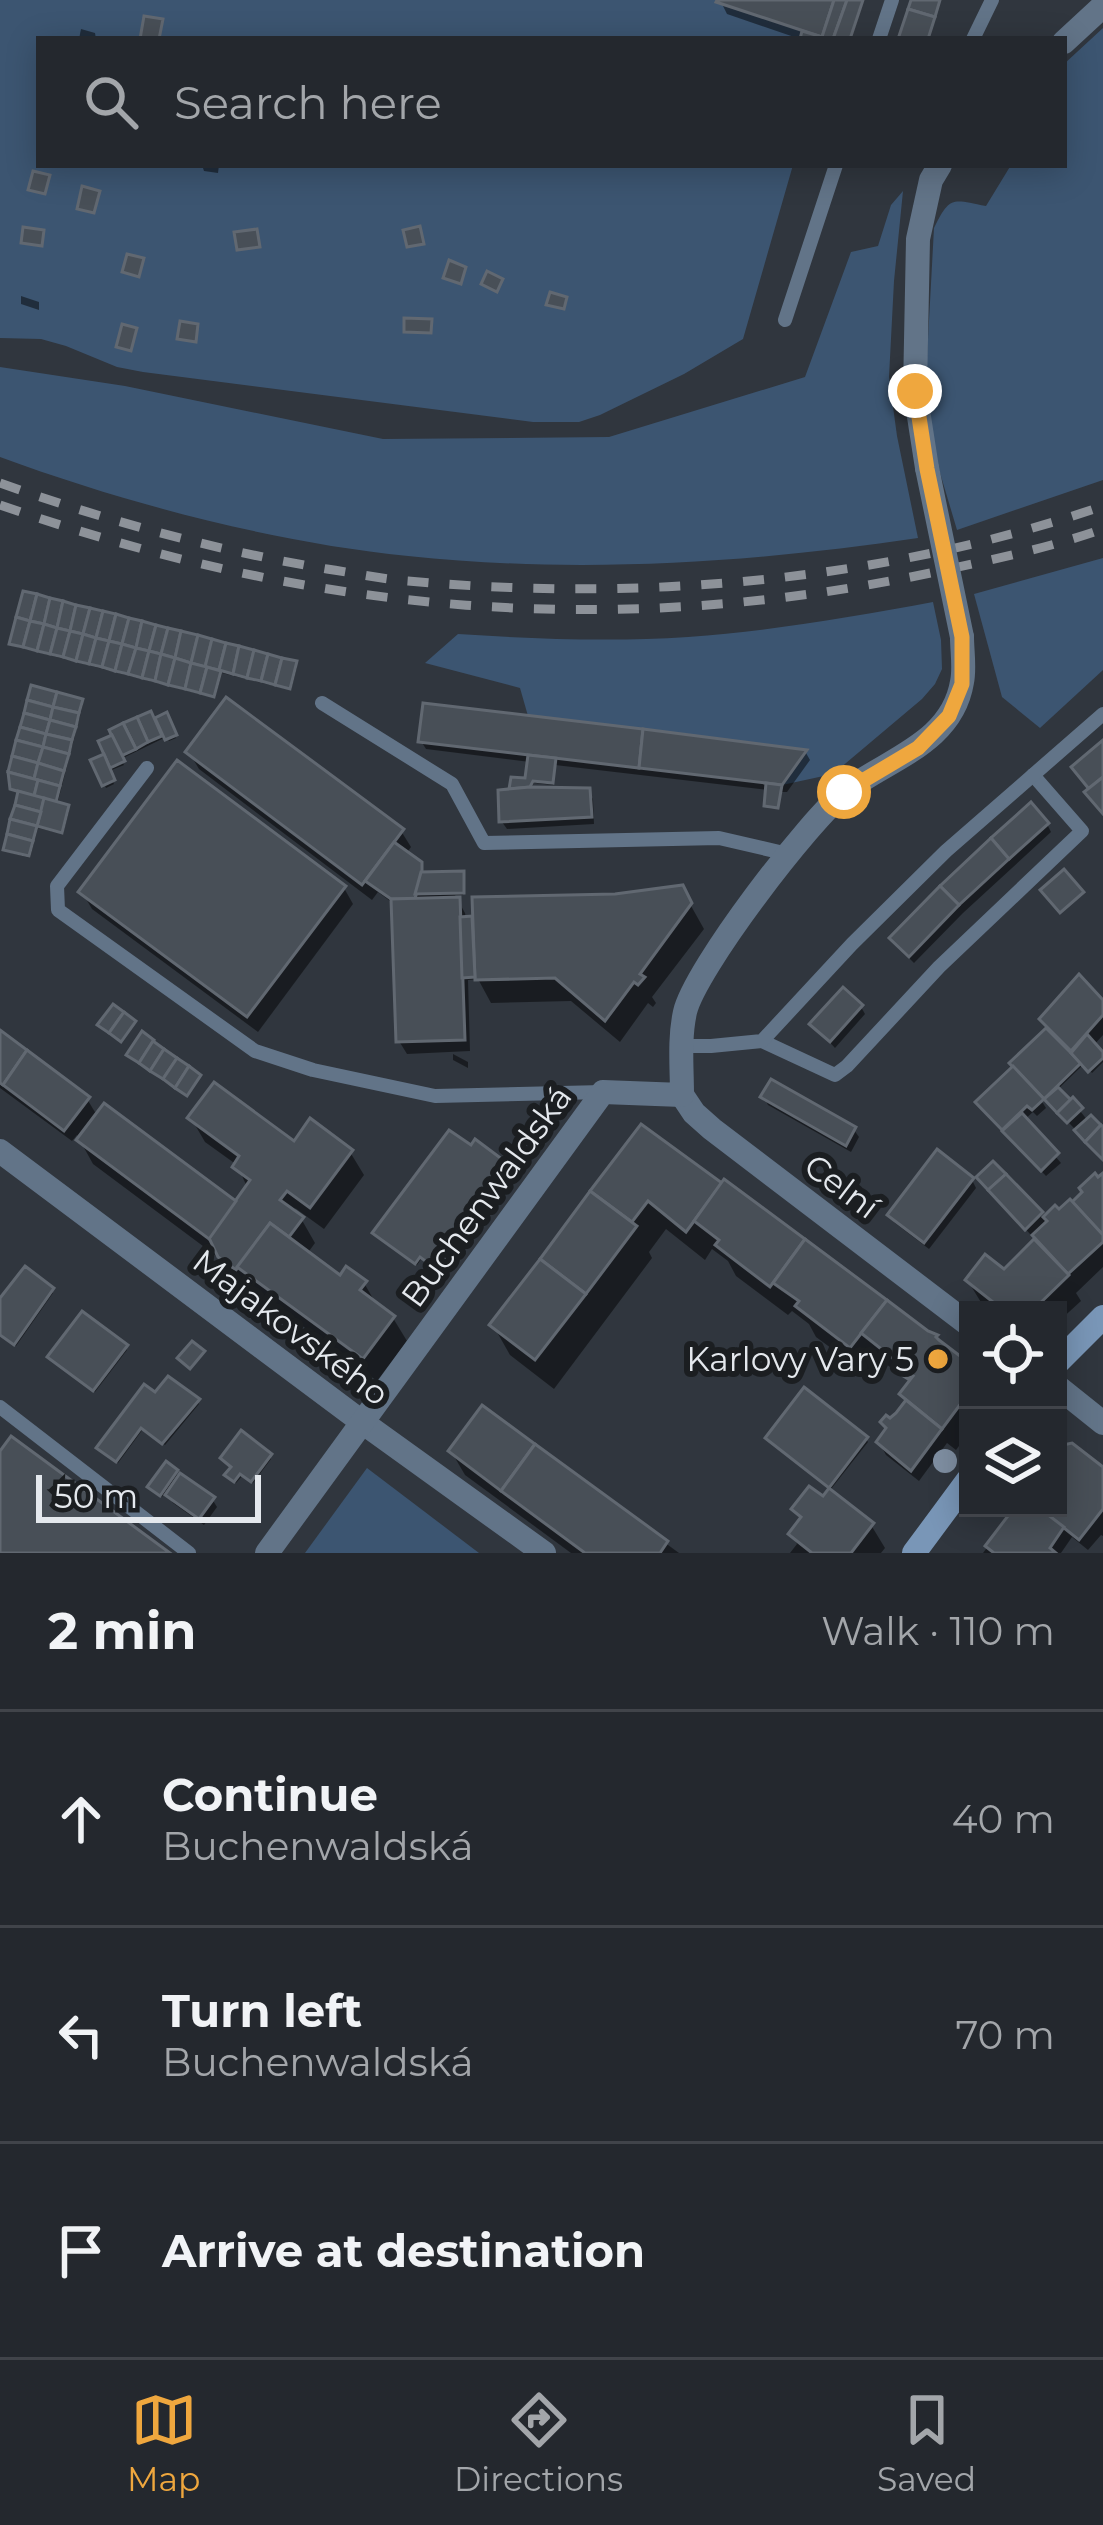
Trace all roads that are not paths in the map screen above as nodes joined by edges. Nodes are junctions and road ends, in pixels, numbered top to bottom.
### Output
1 (892, 0) edge
2 (992, 0) edge
3 (1103, 6) edge
4 (880, 36) edge
5 (974, 36) edge
6 (1067, 38) edge
7 (835, 168) edge
8 (938, 168) edge
9 (784, 320) dead end
10 (322, 703) dead end
11 (1103, 713) edge
12 (147, 768) dead end
13 (1033, 775) junction
14 (788, 854) junction
15 (762, 1040) junction
16 (681, 1046) junction
17 (603, 1092) junction
18 (682, 1095) junction
19 (0, 1151) edge
20 (959, 1317) edge
21 (1103, 1317) edge
22 (1067, 1353) edge
23 (1067, 1394) edge
24 (0, 1407) edge
25 (362, 1422) junction
26 (1103, 1423) edge
27 (959, 1492) edge
28 (189, 1553) edge
29 (267, 1553) edge
30 (544, 1553) edge
31 (914, 1553) edge

1 - 4 lane
2 - 5 lane
3 - 6 street
7 - 9 lane
8 - 14 street, bridge
10 - 14 lane
11 - 13 lane
12 - 17 lane
13 - 15 lane
13 - 15 lane
14 - 16 street
15 - 16 lane
16 - 18 street
17 - 18 street, Buchenwaldská
17 - 25 street, Buchenwaldská
18 - 20 street, Celní
19 - 25 street, Majakovského
21 - 22 street
23 - 26 street
24 - 28 lane
25 - 29 street, Buchenwaldská
25 - 30 street, Majakovského
27 - 31 street

